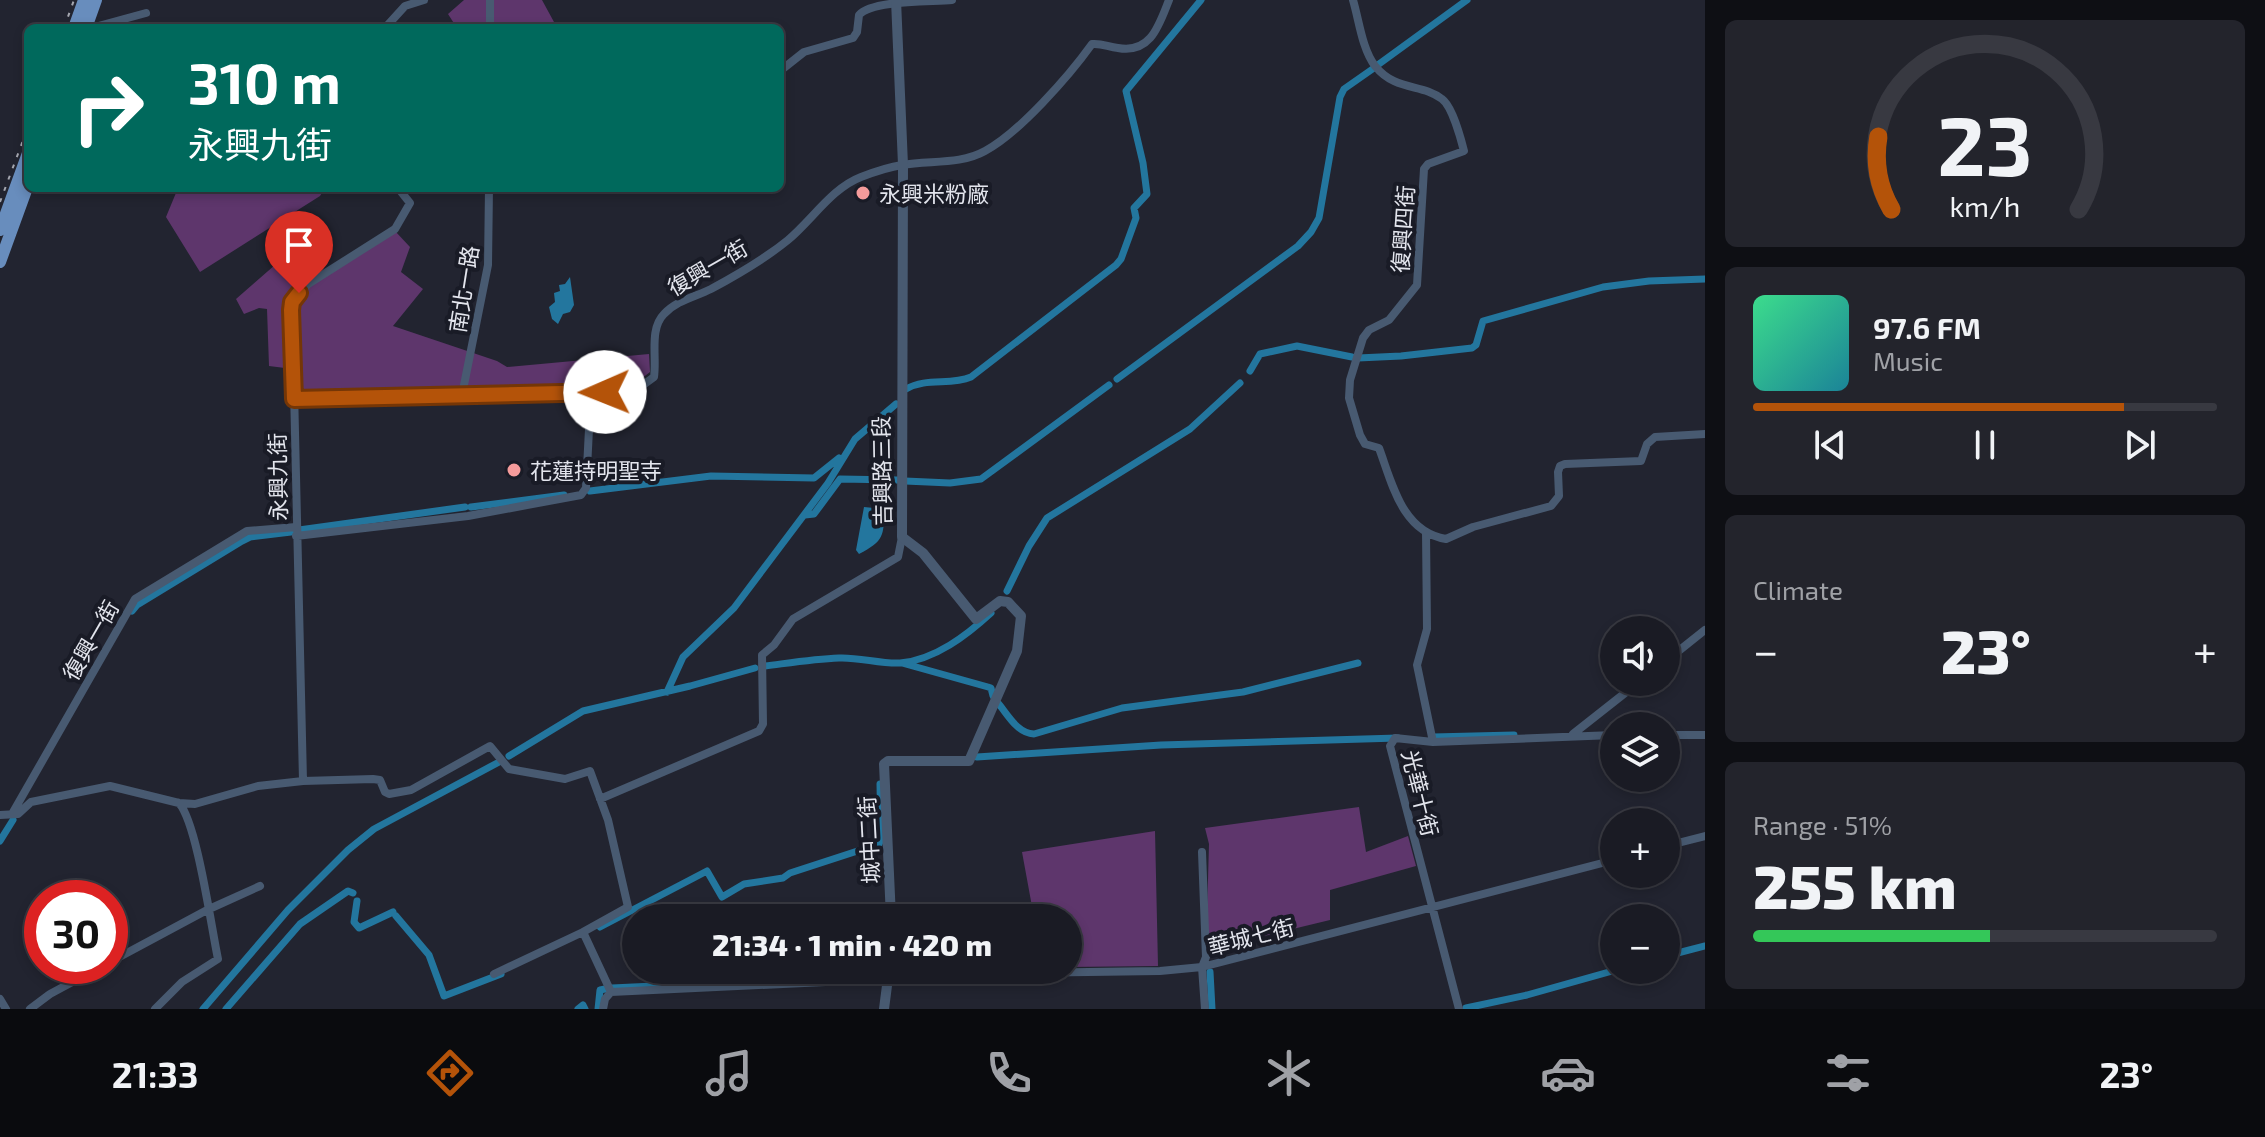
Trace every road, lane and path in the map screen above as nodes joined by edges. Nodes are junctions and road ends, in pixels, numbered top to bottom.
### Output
1 (84, 0) edge
2 (96, 0) edge
3 (424, 0) edge
4 (490, 0) edge
5 (952, 0) edge
6 (1169, 0) edge
7 (1353, 0) edge
8 (896, 1) edge
9 (146, 13) dead end
10 (75, 24) edge
11 (90, 24) edge
12 (104, 24) edge
13 (389, 24) edge
14 (490, 24) edge
15 (784, 68) edge
16 (903, 165) junction
17 (24, 166) edge
18 (24, 192) edge
19 (401, 192) edge
20 (489, 192) edge
21 (6, 223) edge
22 (0, 262) edge
23 (633, 392) junction
24 (462, 395) junction
25 (294, 399) junction
26 (1705, 434) edge
27 (296, 531) junction
28 (1426, 532) junction
29 (902, 537) junction
30 (1705, 630) edge
31 (1680, 650) edge
32 (1621, 696) edge
33 (1572, 735) junction
34 (1600, 735) edge
35 (1680, 735) edge
36 (1705, 735) edge
37 (1433, 742) junction
38 (888, 761) joint
39 (303, 781) junction
40 (600, 799) junction
41 (179, 803) junction
42 (12, 814) junction
43 (0, 815) edge
44 (1705, 836) edge
45 (1680, 842) edge
46 (1202, 852) dead end
47 (1600, 864) edge
48 (260, 886) dead end
49 (890, 904) edge
50 (1432, 909) junction
51 (207, 910) junction
52 (583, 932) junction
53 (128, 952) edge
54 (1202, 967) junction
55 (1082, 970) edge
56 (494, 974) dead end
57 (69, 984) edge
58 (741, 984) edge
59 (887, 984) edge
60 (611, 992) junction
61 (0, 999) edge
62 (603, 1008) edge
63 (6, 1009) edge
64 (30, 1009) edge
65 (155, 1009) edge
66 (884, 1009) edge
67 (1205, 1009) edge
68 (1459, 1009) edge

1 - 10 main road
2 - 11 main road
3 - 13 street
4 - 14 street
5 - 8 street
6 - 16 street, 復興一街
7 - 28 street, 復興四街
8 - 15 street
8 - 16 street, 吉興路三段
9 - 12 street
16 - 23 street, 復興一街
16 - 29 street, 吉興路三段
17 - 21 main road
18 - 21 main road
19 - 25 street, 永興九街
20 - 24 street, 南北一路
21 - 22 main road
23 - 24 street
23 - 27 street, 復興一街
24 - 25 street
25 - 27 street, 永興九街
26 - 28 street
27 - 39 street, 永興九街
27 - 42 street, 復興一街
28 - 37 street, 光華十街
29 - 38 street, 吉興路三段
29 - 40 street
30 - 31 street
32 - 33 street
33 - 34 street
33 - 37 street
35 - 36 street
37 - 50 street, 光華十街
38 - 49 street, 城中二街
39 - 40 street
39 - 41 street
40 - 52 street
41 - 42 street
41 - 51 street
42 - 43 street
44 - 45 street
46 - 54 street
47 - 50 street, 華城七街
48 - 51 street
50 - 54 street, 華城七街
50 - 68 street, 光華十街
51 - 53 street
51 - 65 street
52 - 56 street
52 - 60 street
54 - 55 street, 華城七街
54 - 67 street
57 - 64 street
58 - 60 street, 華城七街
59 - 66 street
60 - 62 street
61 - 63 street

